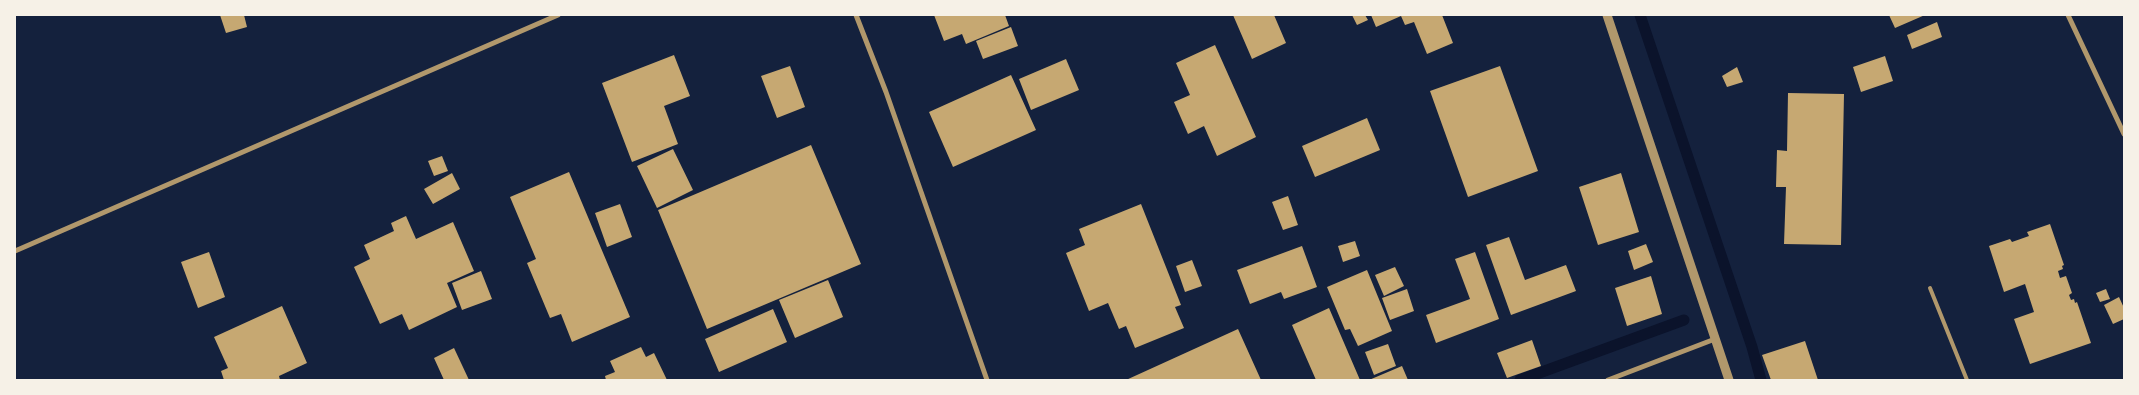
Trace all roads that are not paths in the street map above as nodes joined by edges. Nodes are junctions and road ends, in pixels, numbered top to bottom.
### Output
1 (558, 15) edge
2 (856, 15) edge
3 (1607, 15) edge
4 (2068, 15) edge
5 (2124, 134) edge
6 (15, 251) edge
7 (1930, 288) dead end
8 (1715, 339) junction
9 (987, 380) edge
10 (1608, 380) edge
11 (1729, 380) edge
12 (1967, 380) edge

1 - 6 street
2 - 9 street
3 - 8 street
4 - 5 street
7 - 12 lane
8 - 10 street
8 - 11 street

